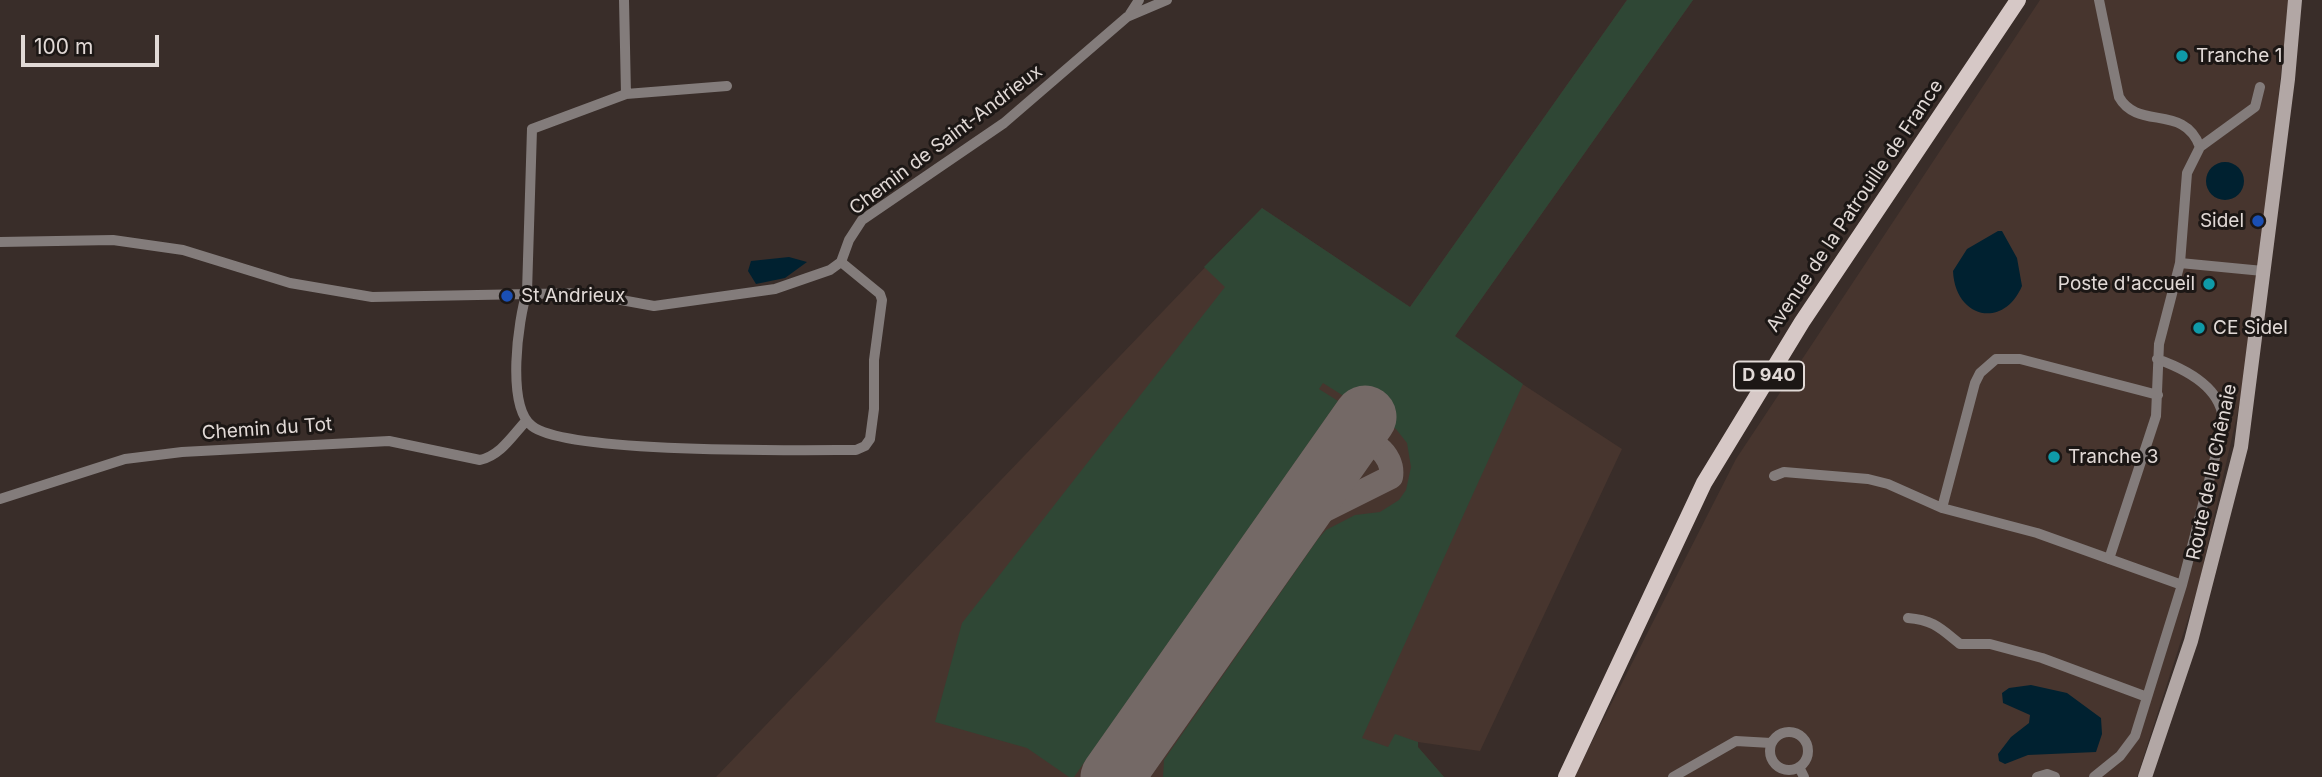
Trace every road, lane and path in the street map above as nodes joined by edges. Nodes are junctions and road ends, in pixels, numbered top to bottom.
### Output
1 (624, 0) edge
2 (1139, 0) edge
3 (1167, 0) edge
4 (2018, 0) edge
5 (2099, 0) edge
6 (2295, 0) edge
7 (1127, 17) junction
8 (727, 86) dead end
9 (2260, 87) dead end
10 (626, 94) junction
11 (2200, 147) junction
12 (0, 242) edge
13 (841, 262) junction
14 (2179, 263) junction
15 (2263, 271) junction
16 (527, 292) junction
17 (2157, 359) junction
18 (2158, 395) junction
19 (526, 421) junction
20 (1774, 476) dead end
21 (0, 499) edge
22 (1942, 508) junction
23 (2109, 559) junction
24 (2182, 585) junction
25 (1908, 618) dead end
26 (2147, 697) junction
27 (1771, 743) junction
28 (1801, 772) edge
29 (1566, 777) edge
30 (1672, 777) edge
31 (2037, 777) edge
32 (2055, 777) edge
33 (2094, 777) edge
34 (2145, 777) edge

1 - 10 street
2 - 7 street
3 - 7 street, Chemin de Saint-Andrieux
4 - 29 main road, Avenue de la Patrouille de France / D 940
5 - 11 street
6 - 15 street, Route de la Chênaie
7 - 13 street, Chemin de Saint-Andrieux
8 - 10 street
9 - 11 street
10 - 16 street
11 - 14 street
12 - 16 street
13 - 16 street
13 - 19 street
14 - 15 street
14 - 17 street
15 - 34 street, Route de la Chênaie
16 - 19 street
17 - 18 street
17 - 24 street
18 - 22 street
18 - 23 street
19 - 21 street, Chemin du Tot
20 - 22 street
22 - 23 street
23 - 24 street
24 - 26 street
25 - 26 street
26 - 33 street
27 - 28 street
27 - 28 street
27 - 30 street
31 - 32 street

